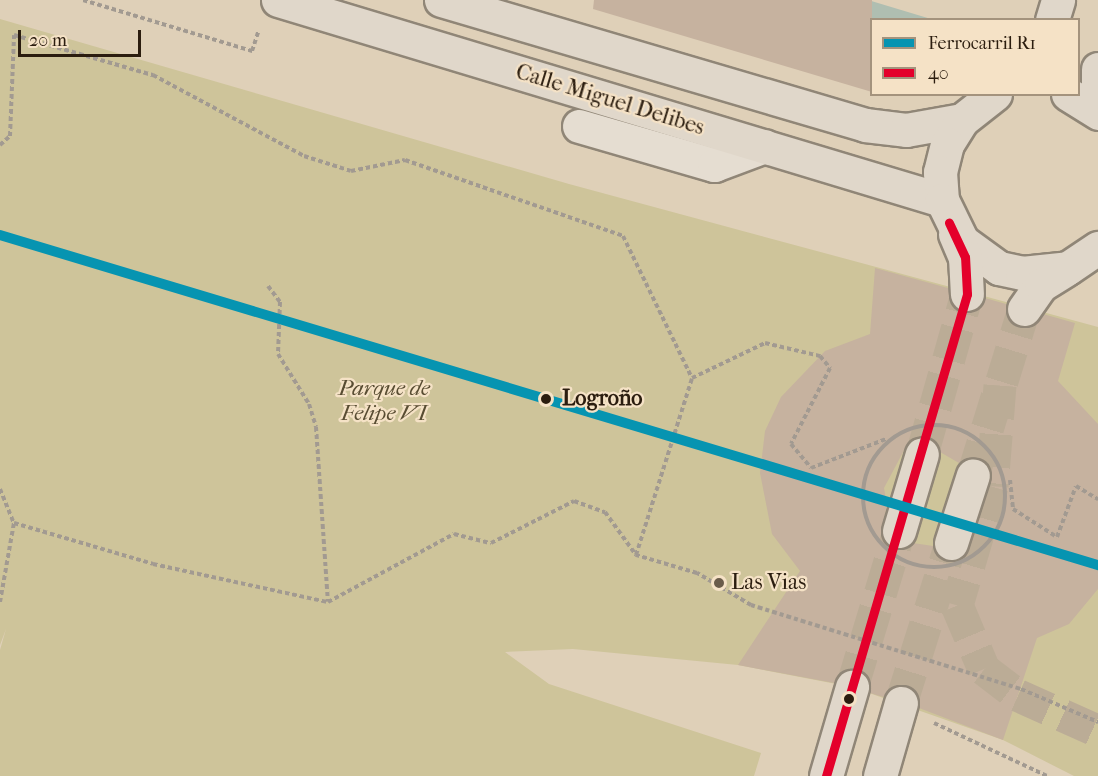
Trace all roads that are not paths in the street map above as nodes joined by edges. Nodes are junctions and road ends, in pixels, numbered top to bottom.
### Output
1 (441, 0) edge
2 (1058, 0) edge
3 (270, 10) edge
4 (1053, 18) edge
5 (1098, 69) edge
6 (995, 96) edge
7 (1071, 96) edge
8 (1098, 96) edge
9 (1098, 113) edge
10 (962, 120) junction
11 (579, 126) dead end
12 (765, 146) junction
13 (945, 211) junction
14 (1086, 260) edge
15 (968, 294) tunnel mouth
16 (1024, 309) tunnel mouth
17 (922, 454) tunnel mouth
18 (986, 470) tunnel mouth
19 (899, 531) tunnel mouth
20 (951, 543) tunnel mouth
21 (852, 687) tunnel mouth
22 (901, 703) tunnel mouth
23 (826, 776) edge
24 (880, 776) edge

1 - 10 main road, Calle Miguel Delibes
2 - 4 main road
3 - 12 main road, Calle Miguel Delibes
5 - 8 main road
6 - 10 main road
7 - 9 main road
10 - 13 main road
11 - 12 lane
12 - 13 main road, Calle Miguel Delibes
13 - 14 main road
13 - 15 main road
14 - 16 main road
17 - 19 main road
18 - 20 main road
21 - 23 main road
22 - 24 main road

